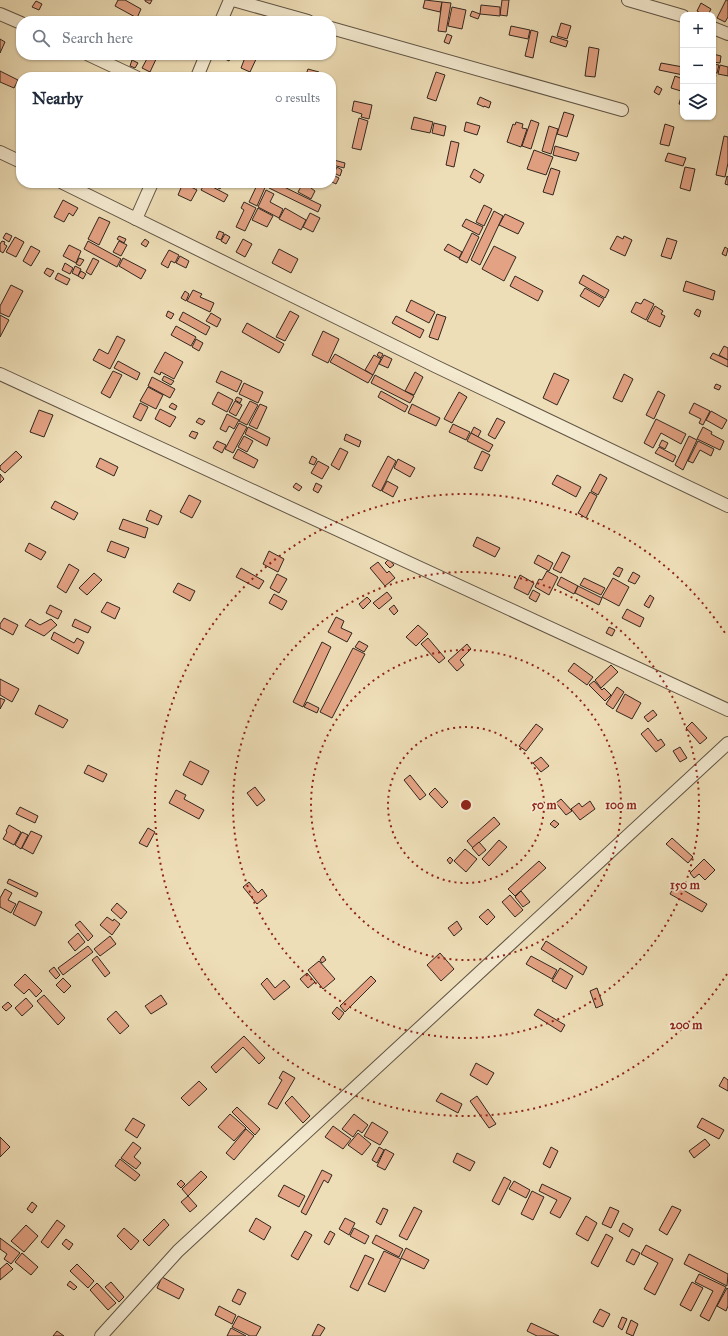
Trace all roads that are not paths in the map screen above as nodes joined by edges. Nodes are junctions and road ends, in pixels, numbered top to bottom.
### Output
1 (230, 0) edge
2 (233, 0) edge
3 (628, 0) edge
4 (0, 14) edge
5 (680, 15) edge
6 (223, 16) edge
7 (290, 16) edge
8 (16, 21) edge
9 (336, 29) edge
10 (716, 29) edge
11 (728, 34) edge
12 (100, 60) edge
13 (204, 60) edge
14 (125, 72) edge
15 (199, 72) edge
16 (622, 110) dead end
17 (0, 152) edge
18 (16, 160) edge
19 (73, 188) edge
20 (150, 188) edge
21 (136, 219) junction
22 (0, 374) edge
23 (728, 506) edge
24 (728, 710) edge
25 (728, 743) edge
26 (101, 1336) edge

1 - 6 street
2 - 7 street
3 - 5 street
4 - 8 street
9 - 16 street
10 - 11 street
12 - 14 street
13 - 15 street
17 - 18 street
19 - 21 street
20 - 21 street
21 - 23 street
22 - 24 street
25 - 26 street

